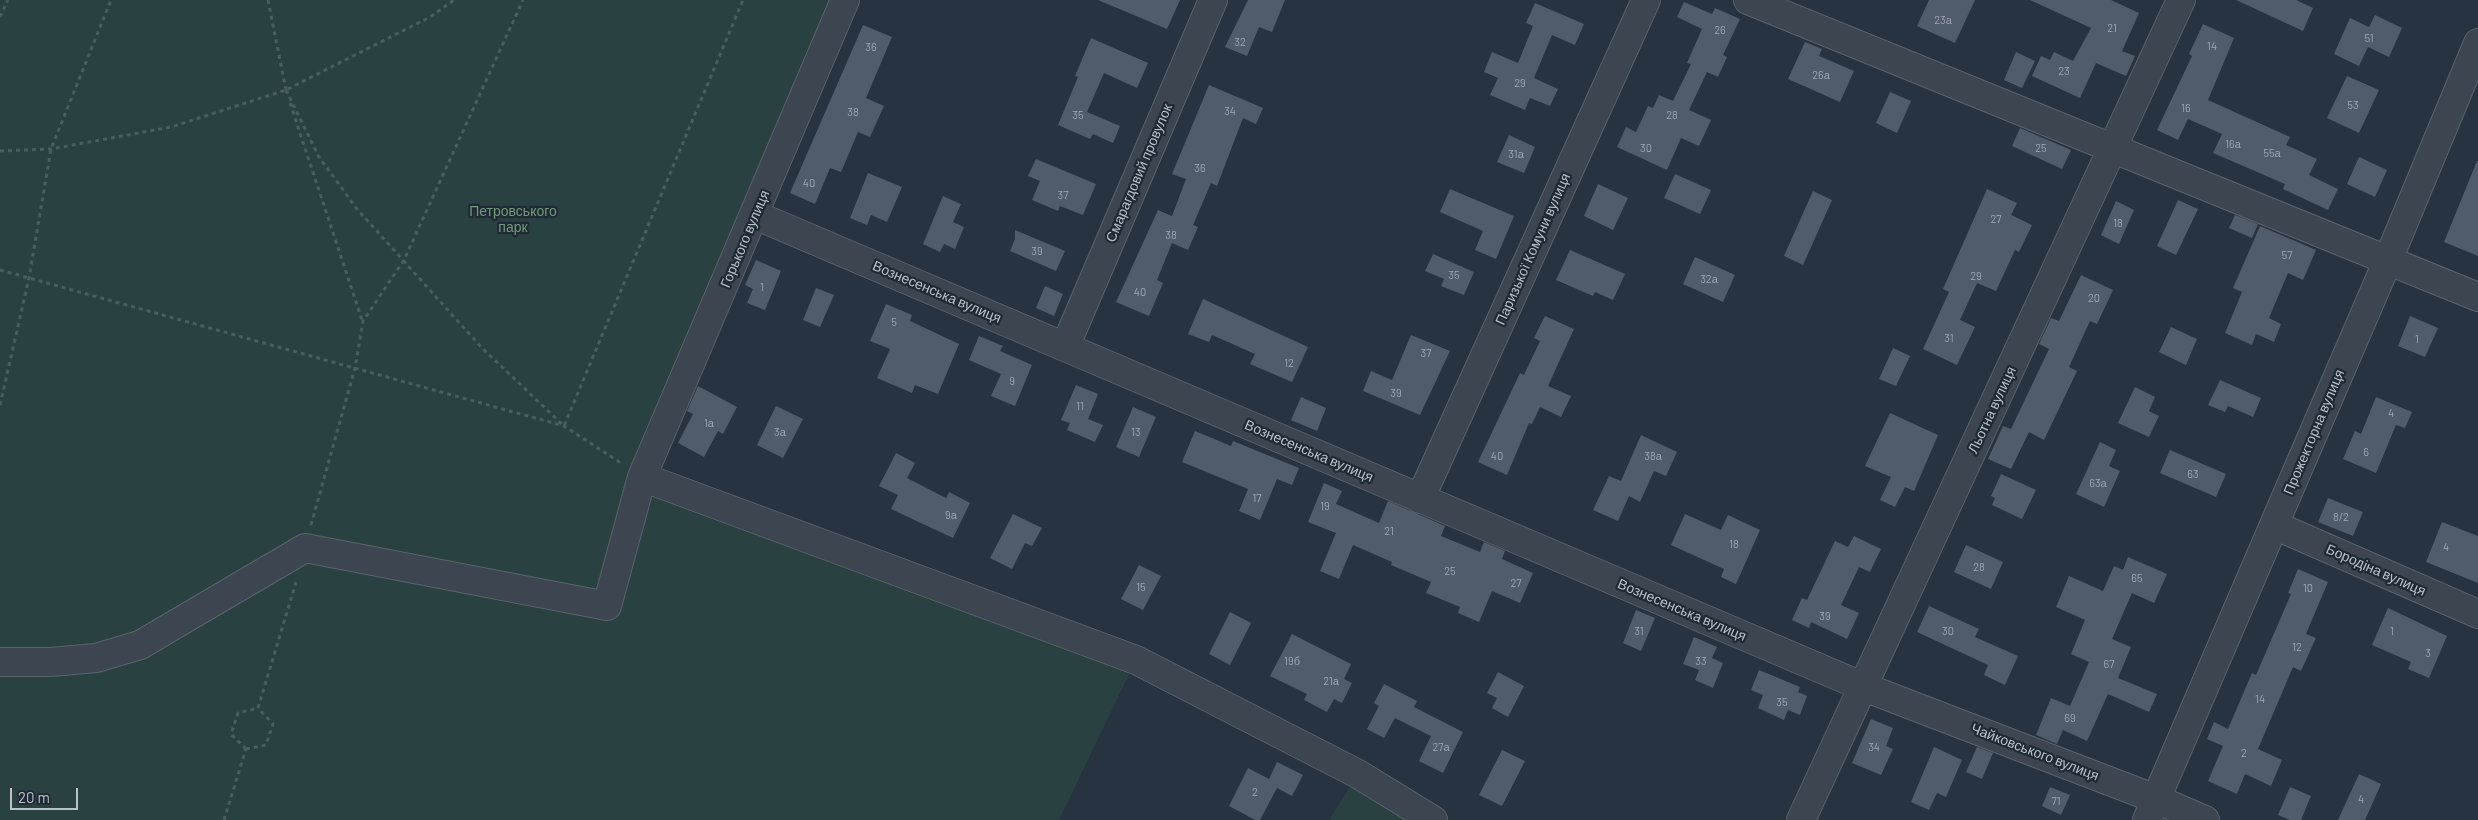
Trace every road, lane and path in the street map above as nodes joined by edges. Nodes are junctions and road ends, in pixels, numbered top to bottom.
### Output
1 (8, 0) edge
2 (111, 0) edge
3 (268, 0) edge
4 (454, 0) edge
5 (523, 0) edge
6 (743, 0) edge
7 (845, 0) edge
8 (1213, 0) edge
9 (1646, 0) edge
10 (1748, 0) edge
11 (2181, 0) edge
12 (0, 17) edge
13 (2478, 43) edge
14 (286, 90) junction
15 (2113, 148) junction
16 (51, 149) junction
17 (0, 151) edge
18 (755, 215) junction
19 (404, 260) junction
20 (2388, 260) junction
21 (0, 270) edge
22 (29, 278) junction
23 (2478, 297) edge
24 (362, 321) junction
25 (1065, 347) junction
26 (355, 368) junction
27 (0, 405) edge
28 (564, 426) junction
29 (642, 477) junction
30 (1420, 499) junction
31 (2274, 525) junction
32 (305, 548) junction
33 (294, 593) dead end
34 (2478, 614) edge
35 (0, 662) edge
36 (1864, 687) junction
37 (258, 708) junction
38 (246, 750) junction
39 (2152, 809) edge
40 (224, 820) edge
41 (1433, 820) edge
42 (1801, 820) edge
43 (2205, 820) edge

1 - 12 path
2 - 16 path
3 - 14 path
4 - 14 path
5 - 19 path
6 - 28 path
7 - 18 street, Горького вулиця
8 - 25 street, Смарагдовий провулок
9 - 30 street, Паризької Комуни вулиця
10 - 15 street
11 - 15 street, Льотна вулиця
13 - 20 street, Прожекторна вулиця
14 - 16 path
14 - 19 path
14 - 24 path
15 - 20 street
15 - 36 street, Льотна вулиця
16 - 17 path
16 - 22 path
18 - 25 street, Вознесенська вулиця
18 - 29 street, Горького вулиця
19 - 24 path
19 - 28 path
20 - 23 street
20 - 31 street, Прожекторна вулиця
21 - 22 path
22 - 26 path
22 - 27 path
24 - 26 path
25 - 30 street, Вознесенська вулиця
26 - 28 path
26 - 32 path
28 - 29 path
29 - 32 street, Горького вулиця
29 - 41 street
30 - 36 street, Вознесенська вулиця
31 - 34 street, Бородіна вулиця
31 - 39 street, Прожекторна вулиця
32 - 35 street
33 - 37 path
36 - 39 street, Чайковського вулиця
36 - 42 street, Льотна вулиця
37 - 38 path
37 - 38 path
38 - 40 path
39 - 43 street, Чайковського вулиця

